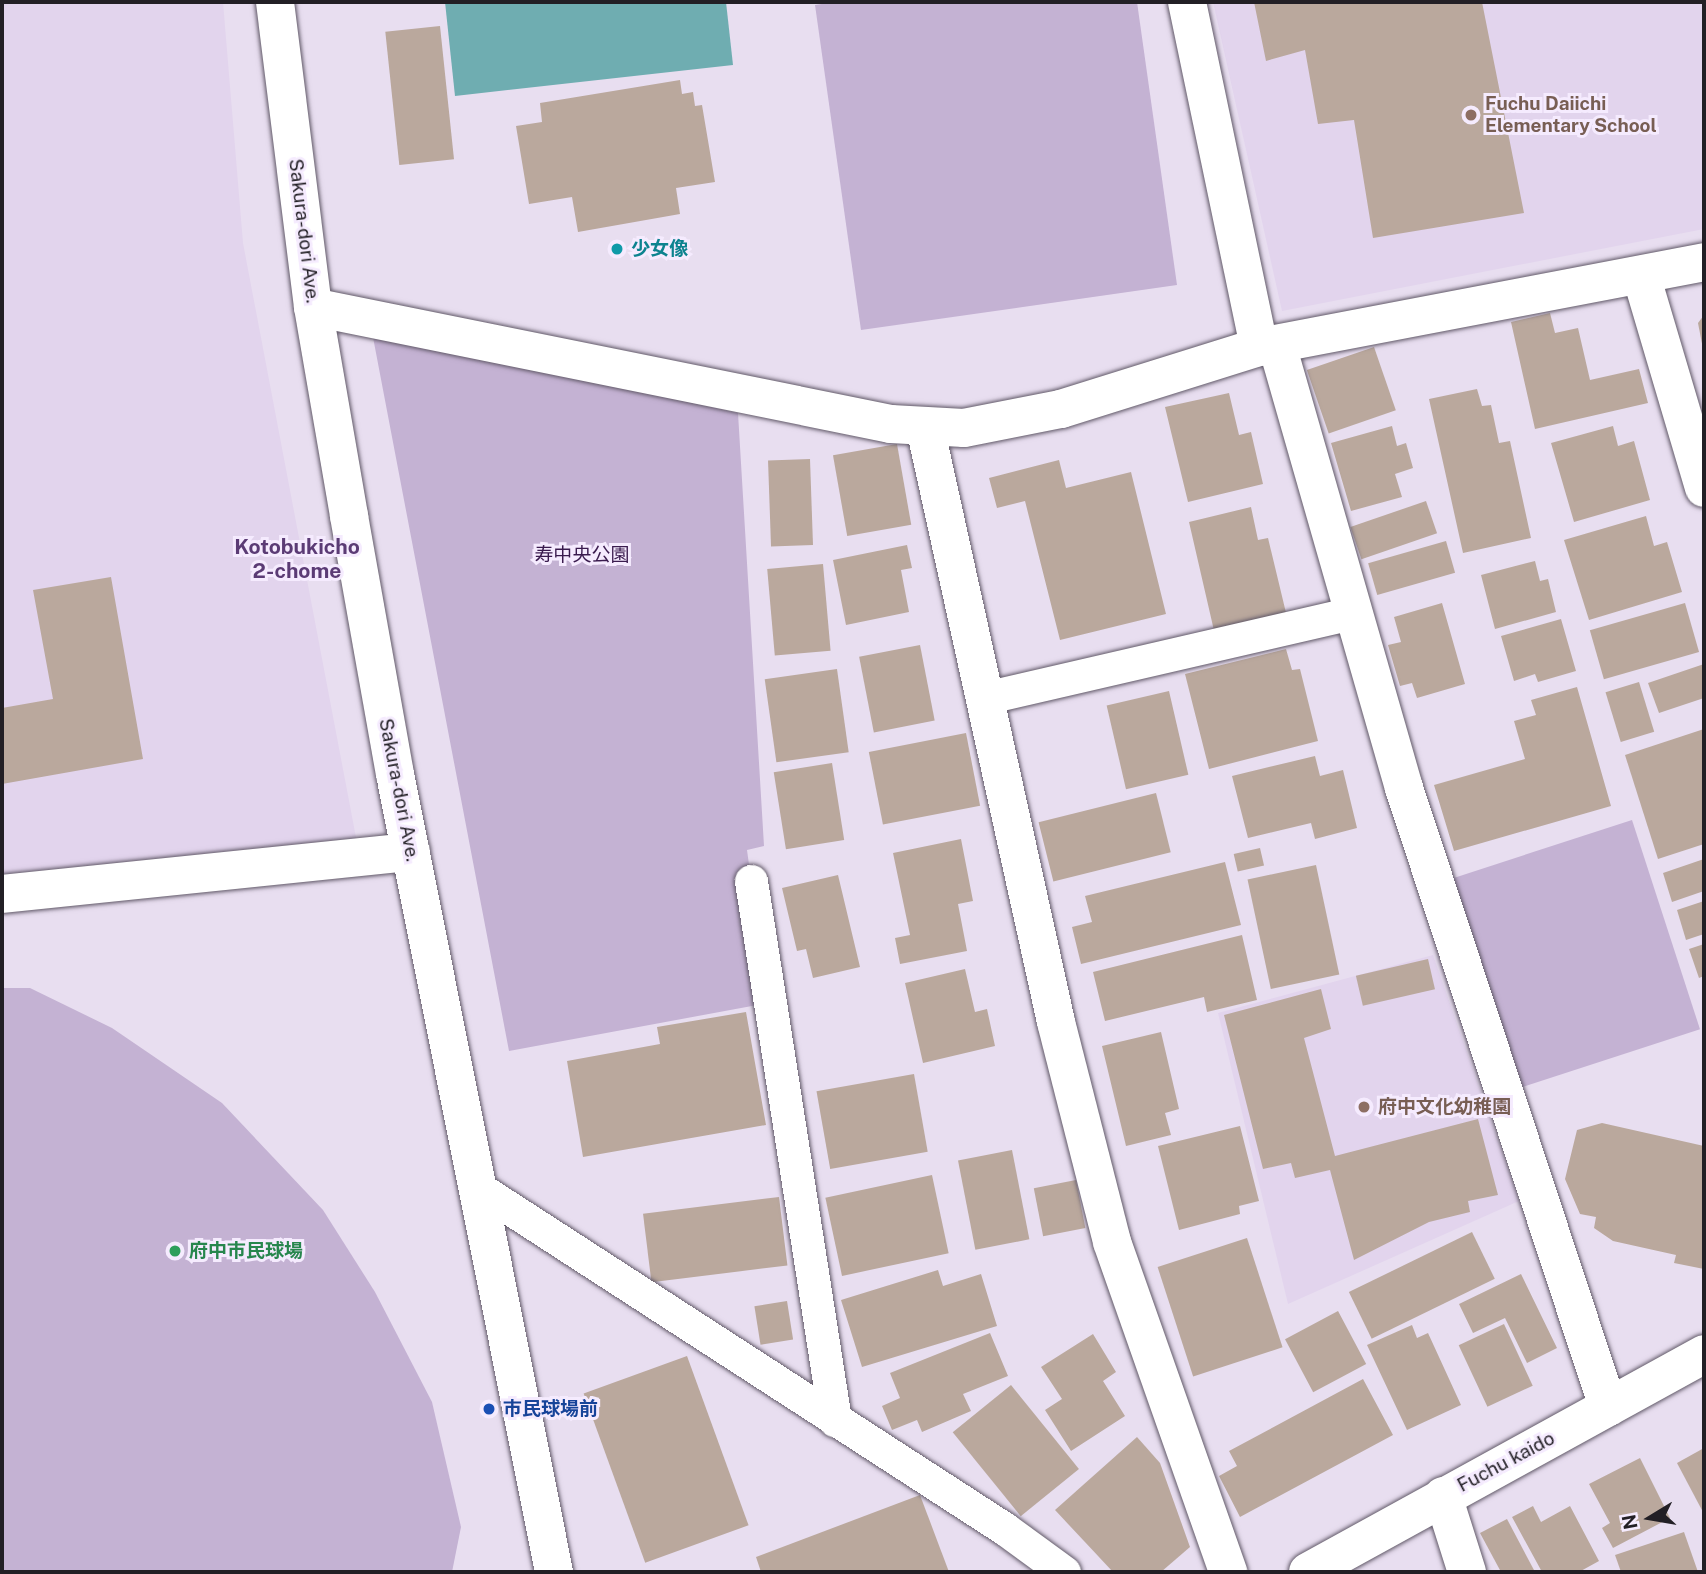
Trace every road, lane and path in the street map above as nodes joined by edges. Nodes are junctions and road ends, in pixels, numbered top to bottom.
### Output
1 (275, 2) edge
2 (1187, 2) edge
3 (1704, 262) edge
4 (1641, 275) junction
5 (313, 307) junction
6 (1268, 346) junction
7 (925, 426) junction
8 (1704, 488) edge
9 (1353, 613) junction
10 (984, 698) junction
11 (411, 852) junction
12 (751, 881) dead end
13 (2, 894) edge
14 (477, 1187) junction
15 (1704, 1354) edge
16 (1608, 1407) junction
17 (835, 1420) junction
18 (1443, 1496) junction
19 (554, 1572) edge
20 (1064, 1572) edge
21 (1228, 1572) edge
22 (1308, 1572) edge
23 (1467, 1572) edge

1 - 5 street, Sakura-dori Ave.
2 - 6 street
3 - 4 street
4 - 6 street
4 - 8 street
5 - 7 street
5 - 11 street, Sakura-dori Ave.
6 - 7 street
6 - 9 street
7 - 10 street
9 - 10 lane
9 - 16 street
10 - 21 street
11 - 13 street
11 - 14 street, Sakura-dori Ave.
12 - 17 lane
14 - 17 lane
14 - 19 street, Sakura-dori Ave.
15 - 16 street, Fuchu kaido
16 - 18 street, Fuchu kaido
17 - 20 lane
18 - 22 street, Fuchu kaido
18 - 23 street

